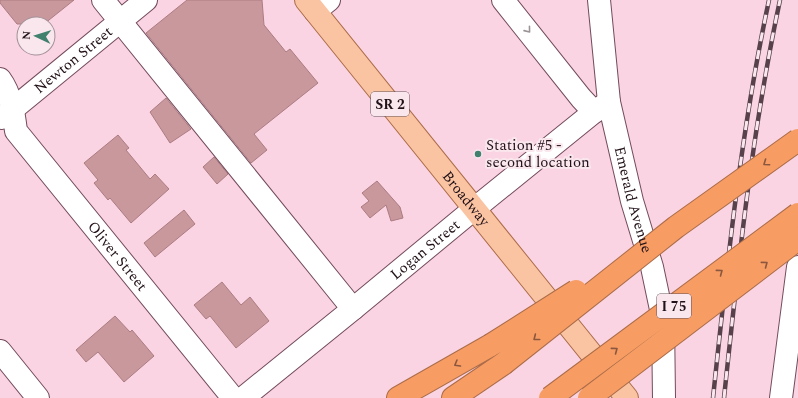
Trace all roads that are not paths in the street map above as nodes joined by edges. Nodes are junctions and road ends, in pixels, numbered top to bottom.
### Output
1 (103, 0) edge
2 (146, 0) edge
3 (503, 0) edge
4 (599, 0) edge
5 (316, 4) edge
6 (120, 21) junction
7 (0, 79) edge
8 (602, 107) junction
9 (7, 114) edge
10 (798, 140) edge
11 (474, 209) junction
12 (798, 214) edge
13 (676, 227) junction
14 (798, 239) edge
15 (798, 267) edge
16 (353, 309) junction
17 (0, 351) edge
18 (623, 393) edge
19 (38, 398) edge
20 (233, 398) edge
21 (243, 398) edge
22 (398, 398) edge
23 (453, 398) edge
24 (550, 398) edge
25 (589, 398) edge
26 (664, 398) edge
27 (781, 398) edge

1 - 6 street
2 - 6 street, Newton Street
3 -> 8 street
4 - 8 street, Emerald Avenue
5 - 11 main road, Broadway / SR 2
6 - 9 street, Newton Street
6 - 16 street
7 - 9 street, Oliver Street
8 - 11 street, Logan Street
8 - 26 street, Emerald Avenue
9 - 20 street, Oliver Street
10 -> 13 highway, bridge
11 - 16 street, Logan Street
11 - 18 main road, Broadway / SR 2
24 -> 12 highway, I 75, bridge
13 -> 22 highway, bridge
13 -> 23 highway, bridge
25 -> 14 highway, bridge
15 - 27 street
16 - 21 street, Logan Street
17 - 19 street

